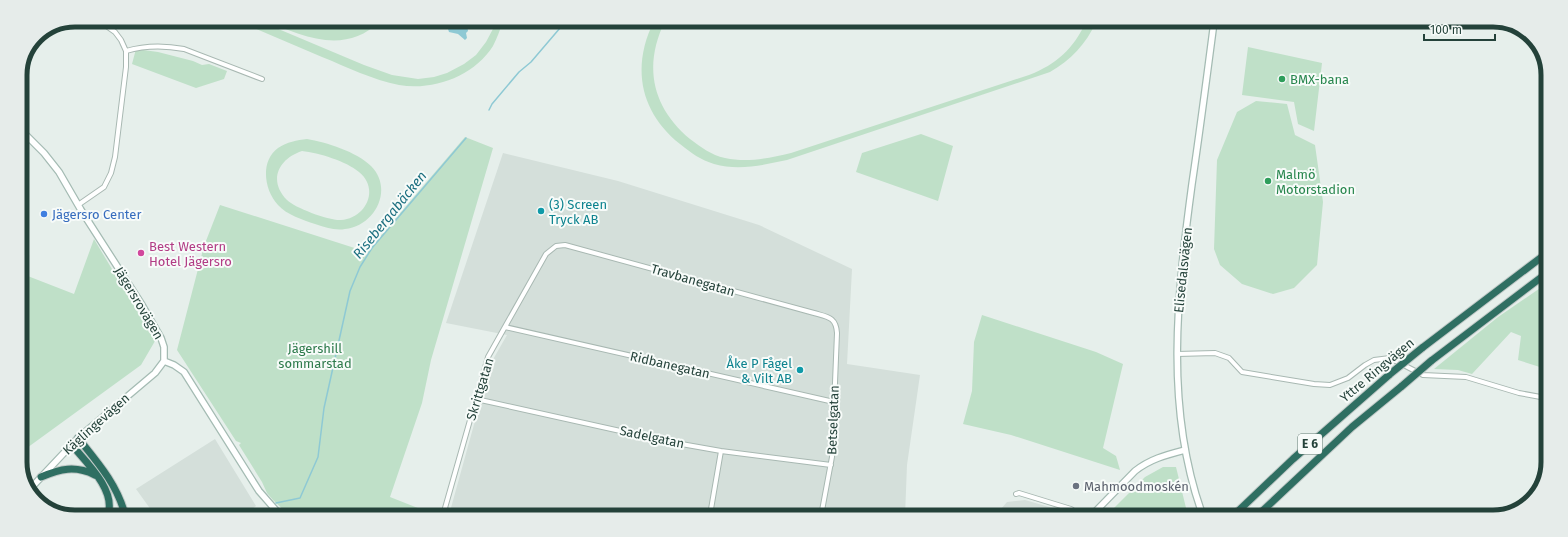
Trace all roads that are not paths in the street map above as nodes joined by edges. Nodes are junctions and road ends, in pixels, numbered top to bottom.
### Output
1 (108, 27) edge
2 (1213, 27) edge
3 (126, 51) junction
4 (262, 79) dead end
5 (27, 136) edge
6 (78, 205) junction
7 (549, 251) joint
8 (1541, 258) edge
9 (1541, 278) edge
10 (835, 323) joint
11 (505, 327) junction
12 (1177, 354) junction
13 (164, 361) junction
14 (1541, 397) edge
15 (476, 399) junction
16 (834, 402) junction
17 (78, 438) junction
18 (71, 444) junction
19 (1185, 450) junction
20 (720, 451) junction
21 (831, 465) junction
22 (96, 476) junction
23 (41, 477) junction
24 (33, 485) edge
25 (1016, 494) dead end
26 (109, 510) edge
27 (124, 510) edge
28 (276, 510) edge
29 (445, 510) edge
30 (711, 510) edge
31 (821, 510) edge
32 (1073, 510) edge
33 (1096, 510) edge
34 (1201, 510) edge
35 (1240, 510) edge
36 (1262, 510) edge

1 - 3 street
2 - 12 street, Elisedalsvägen
3 - 4 street
3 - 6 street
5 - 6 street, Jägersrovägen
6 - 13 street, Jägersrovägen
7 - 10 street, Travbanegatan
7 - 11 street, Skrittgatan
8 - 35 highway, Yttre Ringvägen / E 6, bridge
9 - 36 highway, E 6, bridge
10 - 16 street, Betselgatan
11 - 15 street, Skrittgatan
11 - 16 street, Ridbanegatan
12 - 14 street
12 - 19 street, Elisedalsvägen
13 - 17 street, Käglingevägen
13 - 28 street
15 - 20 street, Sadelgatan
15 - 29 street, Skrittgatan
16 - 21 street, Betselgatan
17 - 18 street, Käglingevägen
17 - 27 highway
18 - 22 highway
18 - 23 street, Käglingevägen
19 - 33 street
19 - 34 street, Elisedalsvägen
20 - 21 street, Sadelgatan
20 - 30 street
21 - 31 street, Betselgatan
22 - 23 highway
22 - 26 highway
23 - 24 street, Käglingevägen
25 - 32 street

